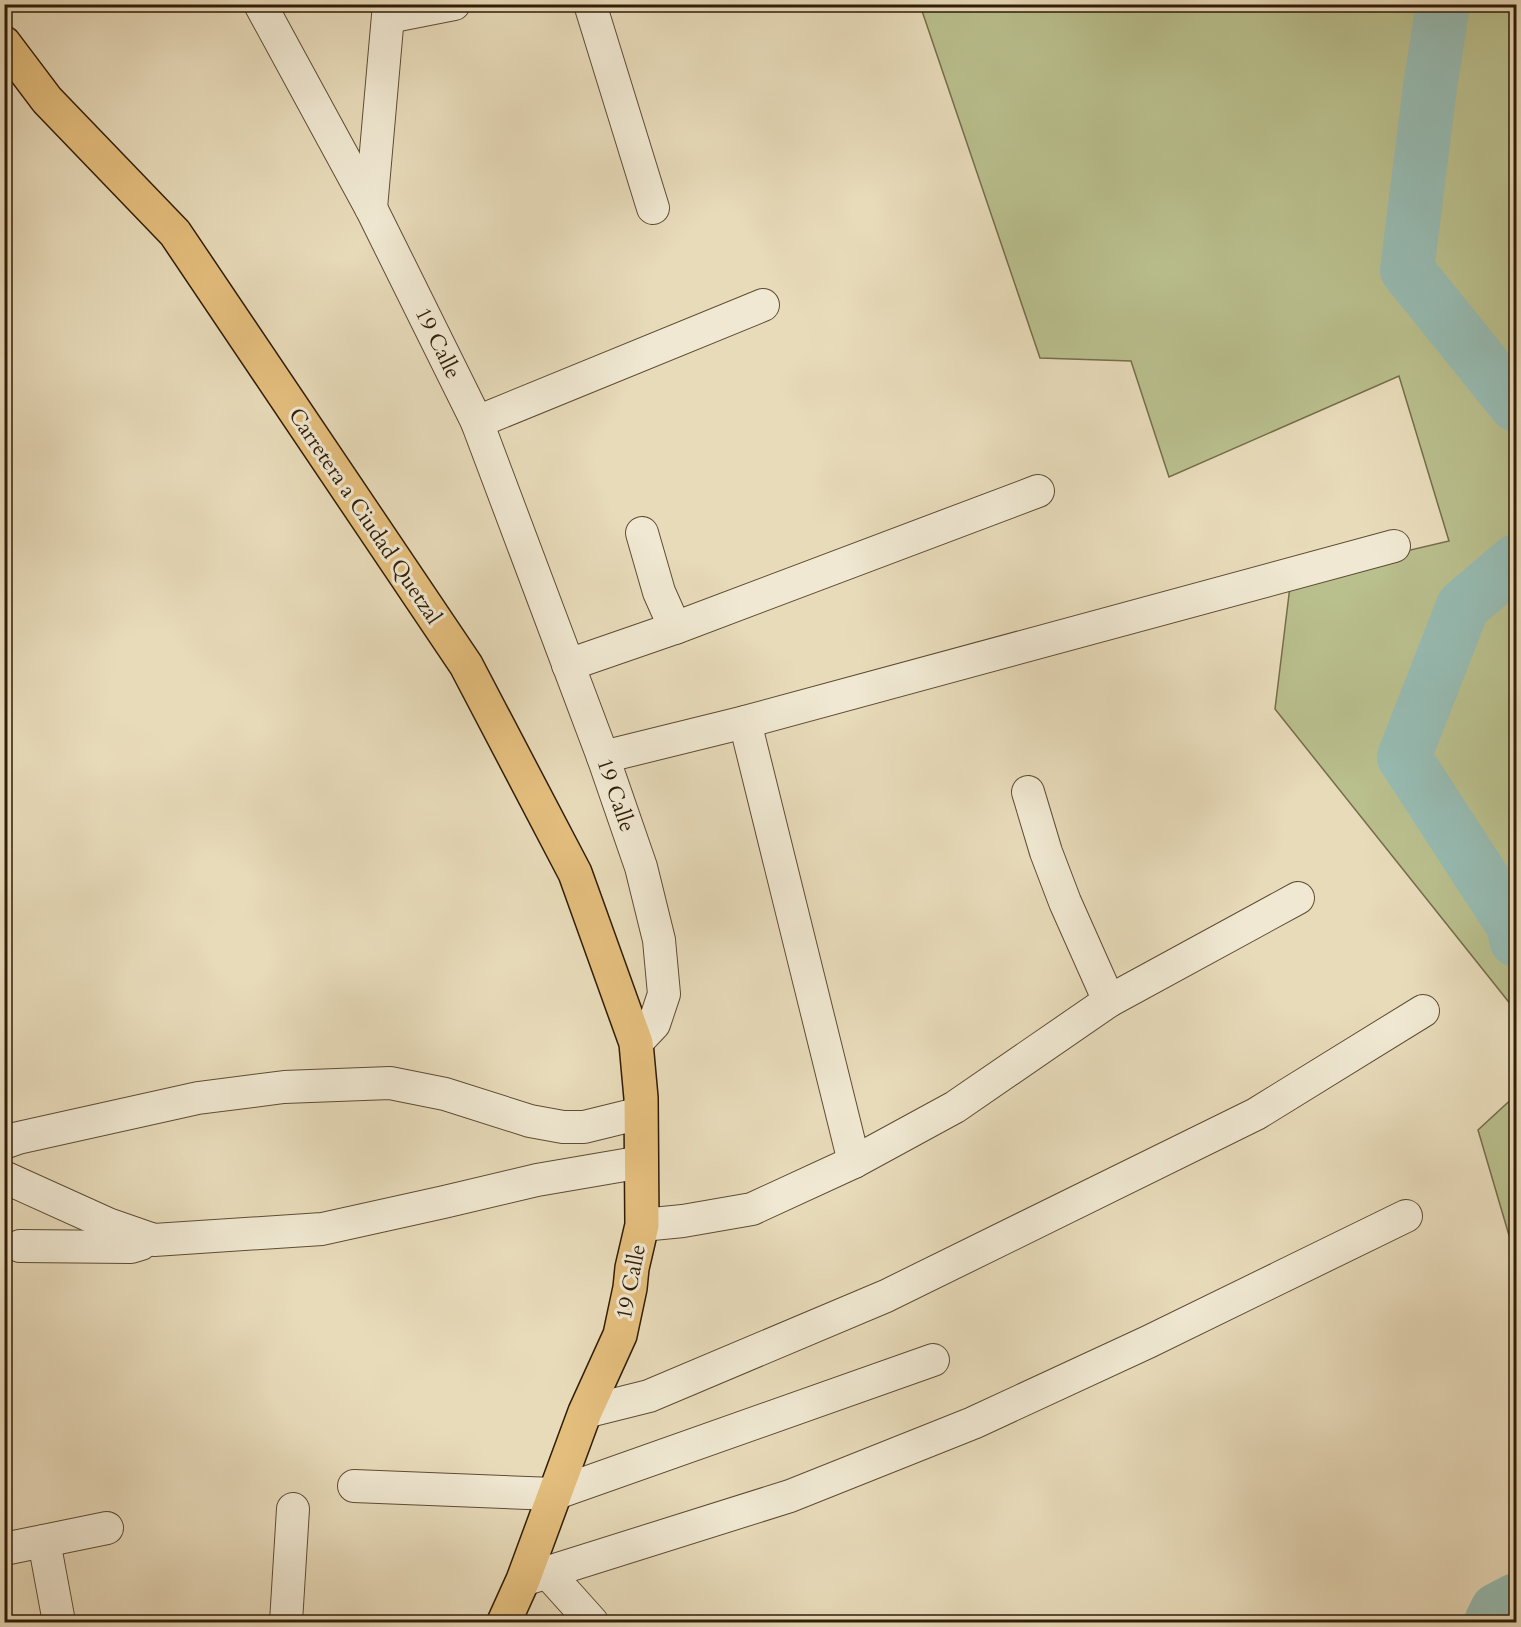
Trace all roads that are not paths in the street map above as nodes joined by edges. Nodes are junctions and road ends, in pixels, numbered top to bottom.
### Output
1 (260, 4) edge
2 (454, 4) edge
3 (590, 4) edge
4 (388, 11) edge
5 (4, 43) edge
6 (371, 208) junction
7 (653, 208) dead end
8 (763, 305) dead end
9 (477, 422) junction
10 (1038, 491) dead end
11 (642, 533) dead end
12 (1394, 546) dead end
13 (675, 628) junction
14 (568, 665) junction
15 (745, 722) junction
16 (603, 757) junction
17 (1028, 792) dead end
18 (1298, 898) dead end
19 (1109, 1000) junction
20 (1423, 1011) dead end
21 (636, 1043) junction
22 (641, 1113) junction
23 (4, 1143) edge
24 (642, 1162) junction
25 (854, 1162) junction
26 (4, 1177) edge
27 (1406, 1216) dead end
28 (642, 1225) junction
29 (147, 1238) junction
30 (20, 1246) dead end
31 (933, 1360) dead end
32 (585, 1412) junction
33 (354, 1486) dead end
34 (554, 1494) junction
35 (293, 1509) dead end
36 (107, 1528) dead end
37 (44, 1541) junction
38 (4, 1549) edge
39 (535, 1576) junction
40 (58, 1623) edge
41 (286, 1623) edge
42 (504, 1623) edge
43 (592, 1623) edge

1 - 6 street, 19 Calle
2 - 4 street
3 - 7 street
4 - 6 street
5 - 21 main road, Carretera a Ciudad Quetzal
6 - 9 street, 19 Calle
8 - 9 street
9 - 14 street, 19 Calle
10 - 13 street
11 - 13 street
12 - 15 street
13 - 14 street
14 - 16 street, 19 Calle
15 - 16 street
15 - 25 street
16 - 21 street, 19 Calle
17 - 19 street
18 - 19 street
19 - 25 street
20 - 32 street
21 - 22 main road, 19 Calle
22 - 23 street
22 - 24 main road, 19 Calle
24 - 28 main road, 19 Calle
24 - 29 street
25 - 28 street
26 - 29 street
27 - 39 street
28 - 32 main road, 19 Calle
29 - 30 street
31 - 34 street
32 - 34 main road, 19 Calle
33 - 34 street
34 - 39 main road, 19 Calle
35 - 41 street
36 - 37 street
37 - 38 street
37 - 40 street
39 - 42 main road, 19 Calle
39 - 43 street

